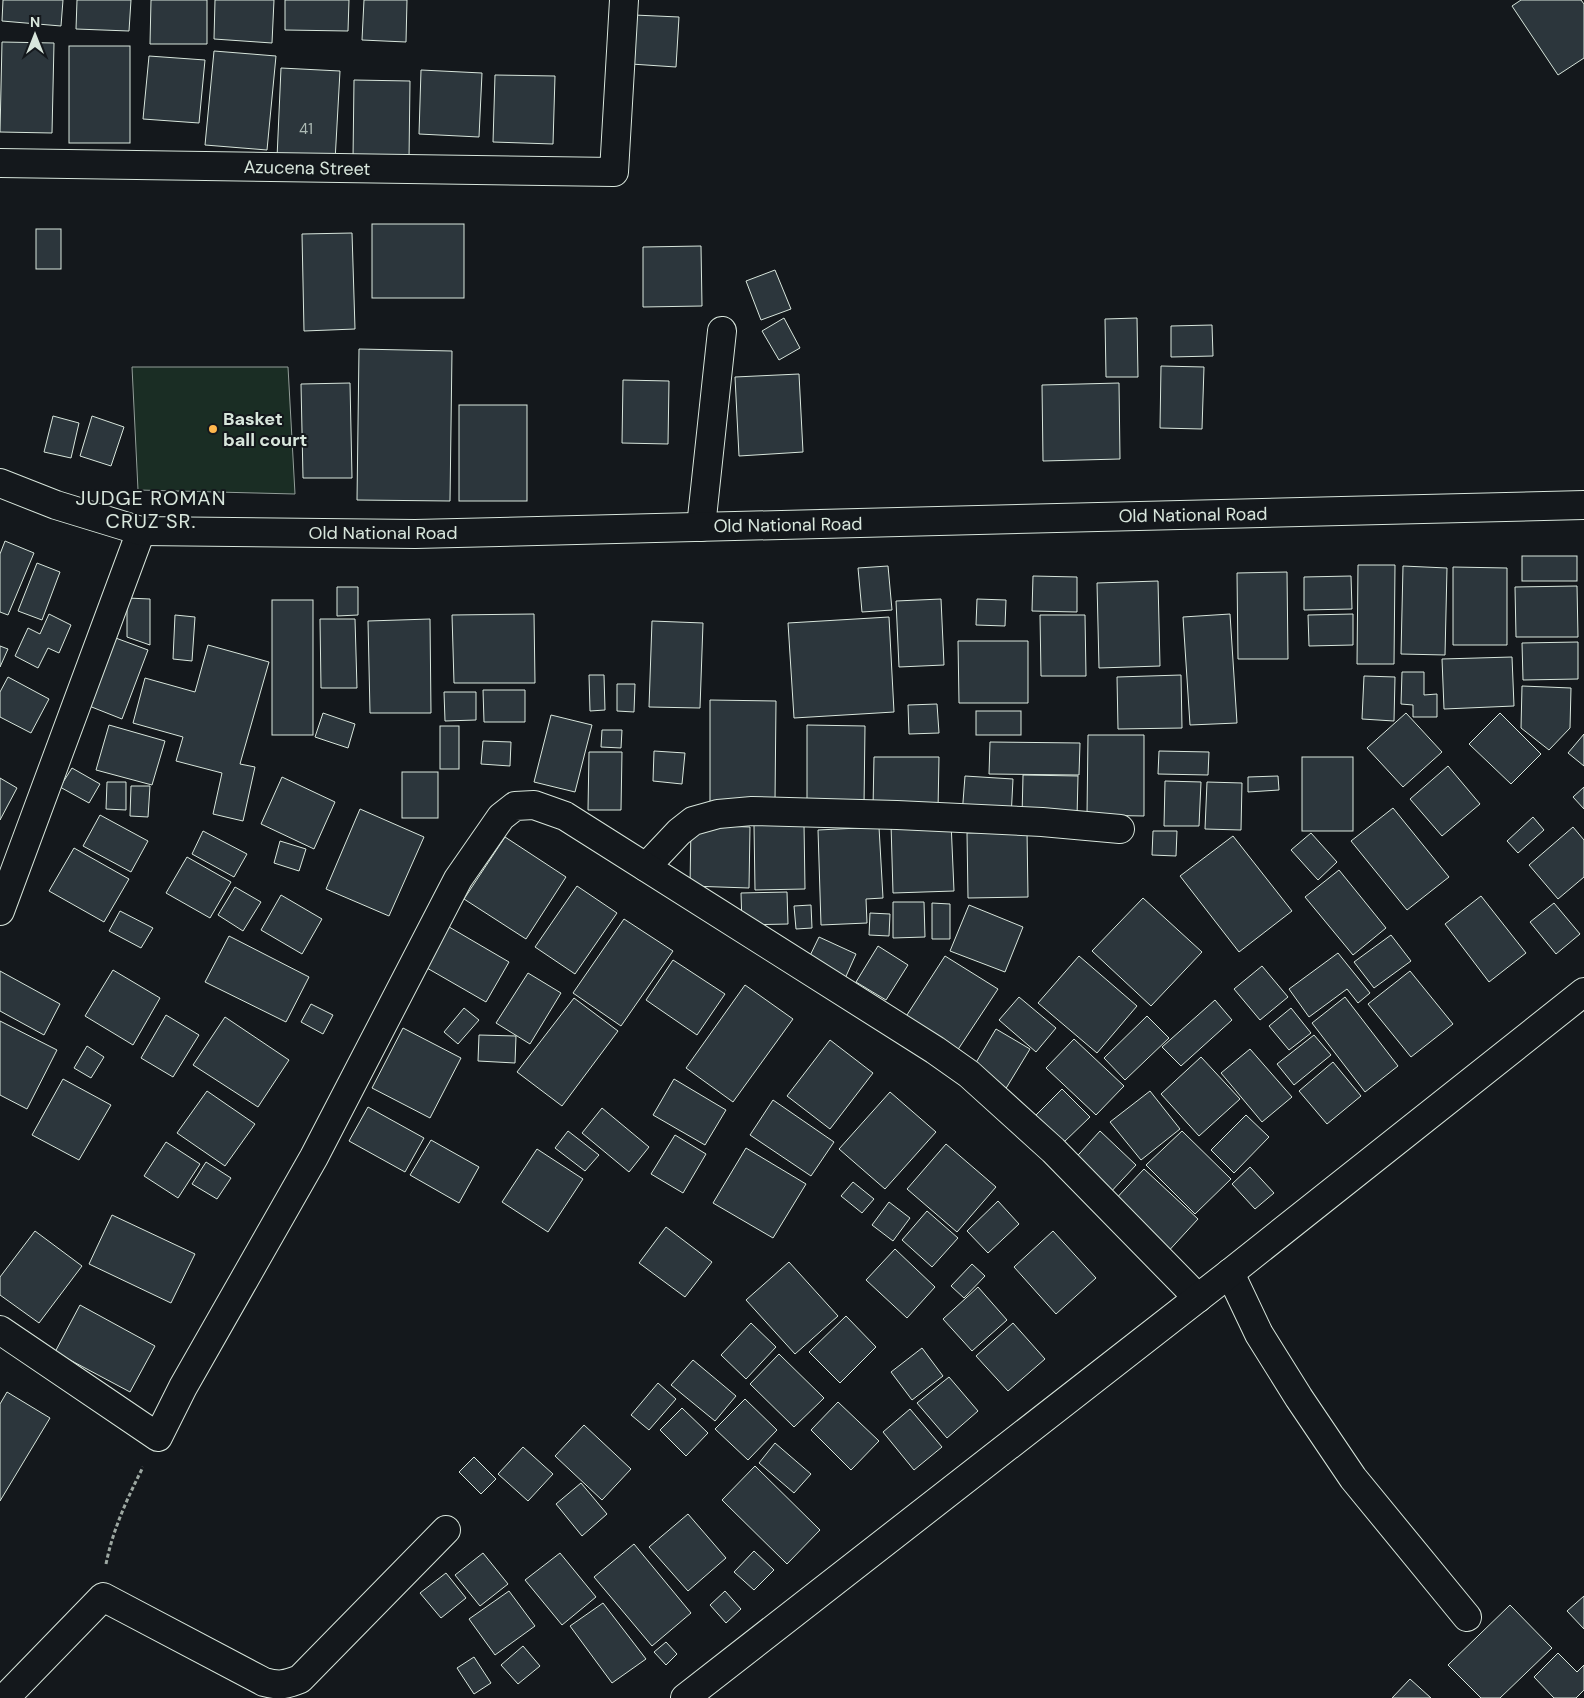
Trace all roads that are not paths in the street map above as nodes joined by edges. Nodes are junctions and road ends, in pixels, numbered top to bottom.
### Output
1 (624, 0) edge
2 (0, 163) edge
3 (722, 331) dead end
4 (0, 483) edge
5 (1584, 505) edge
6 (701, 527) junction
7 (141, 531) junction
8 (1120, 829) dead end
9 (646, 867) junction
10 (0, 911) edge
11 (1584, 992) edge
12 (1230, 1273) junction
13 (1198, 1298) junction
14 (0, 1330) edge
15 (446, 1530) dead end
16 (1467, 1617) dead end
17 (5, 1698) edge
18 (685, 1698) edge

1 - 2 street, Azucena Street
3 - 6 street
4 - 7 street, Old National Road
5 - 6 street, Old National Road
6 - 7 street, Old National Road
7 - 10 street
8 - 9 street
9 - 13 street
9 - 14 street
11 - 12 street
12 - 13 street
12 - 16 street
13 - 18 street
15 - 17 street

